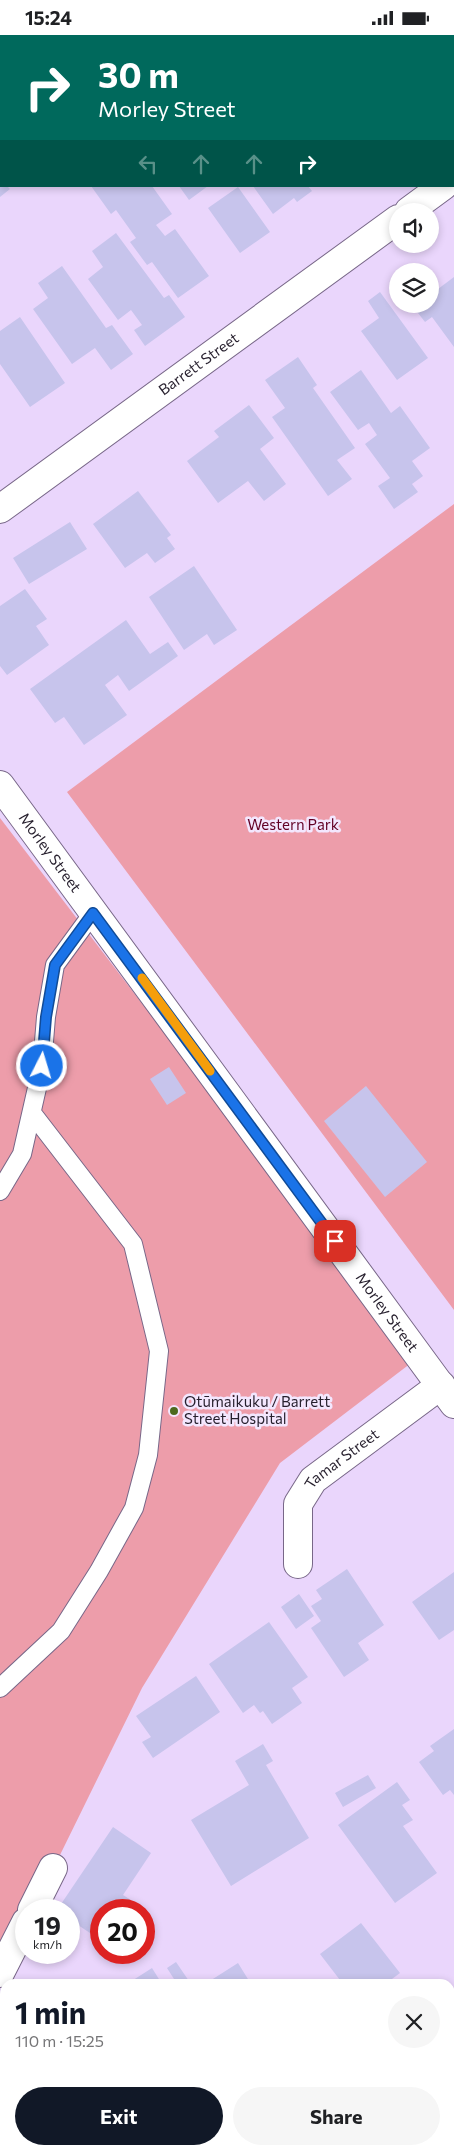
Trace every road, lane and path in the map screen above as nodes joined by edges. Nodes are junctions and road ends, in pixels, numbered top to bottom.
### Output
1 (442, 187) edge
2 (419, 203) edge
3 (389, 226) edge
4 (0, 509) edge
5 (0, 785) edge
6 (93, 913) junction
7 (32, 1113) junction
8 (0, 1191) edge
9 (447, 1395) edge
10 (298, 1564) dead end
11 (0, 1688) edge
12 (53, 1868) dead end
13 (38, 1899) edge
14 (15, 1944) edge
15 (0, 1973) edge

1 - 2 street
3 - 4 street, Barrett Street
5 - 6 street, Morley Street
6 - 7 lane
6 - 9 street, Morley Street
7 - 8 lane
7 - 11 lane
9 - 10 street, Tamar Street
12 - 13 street
14 - 15 street

